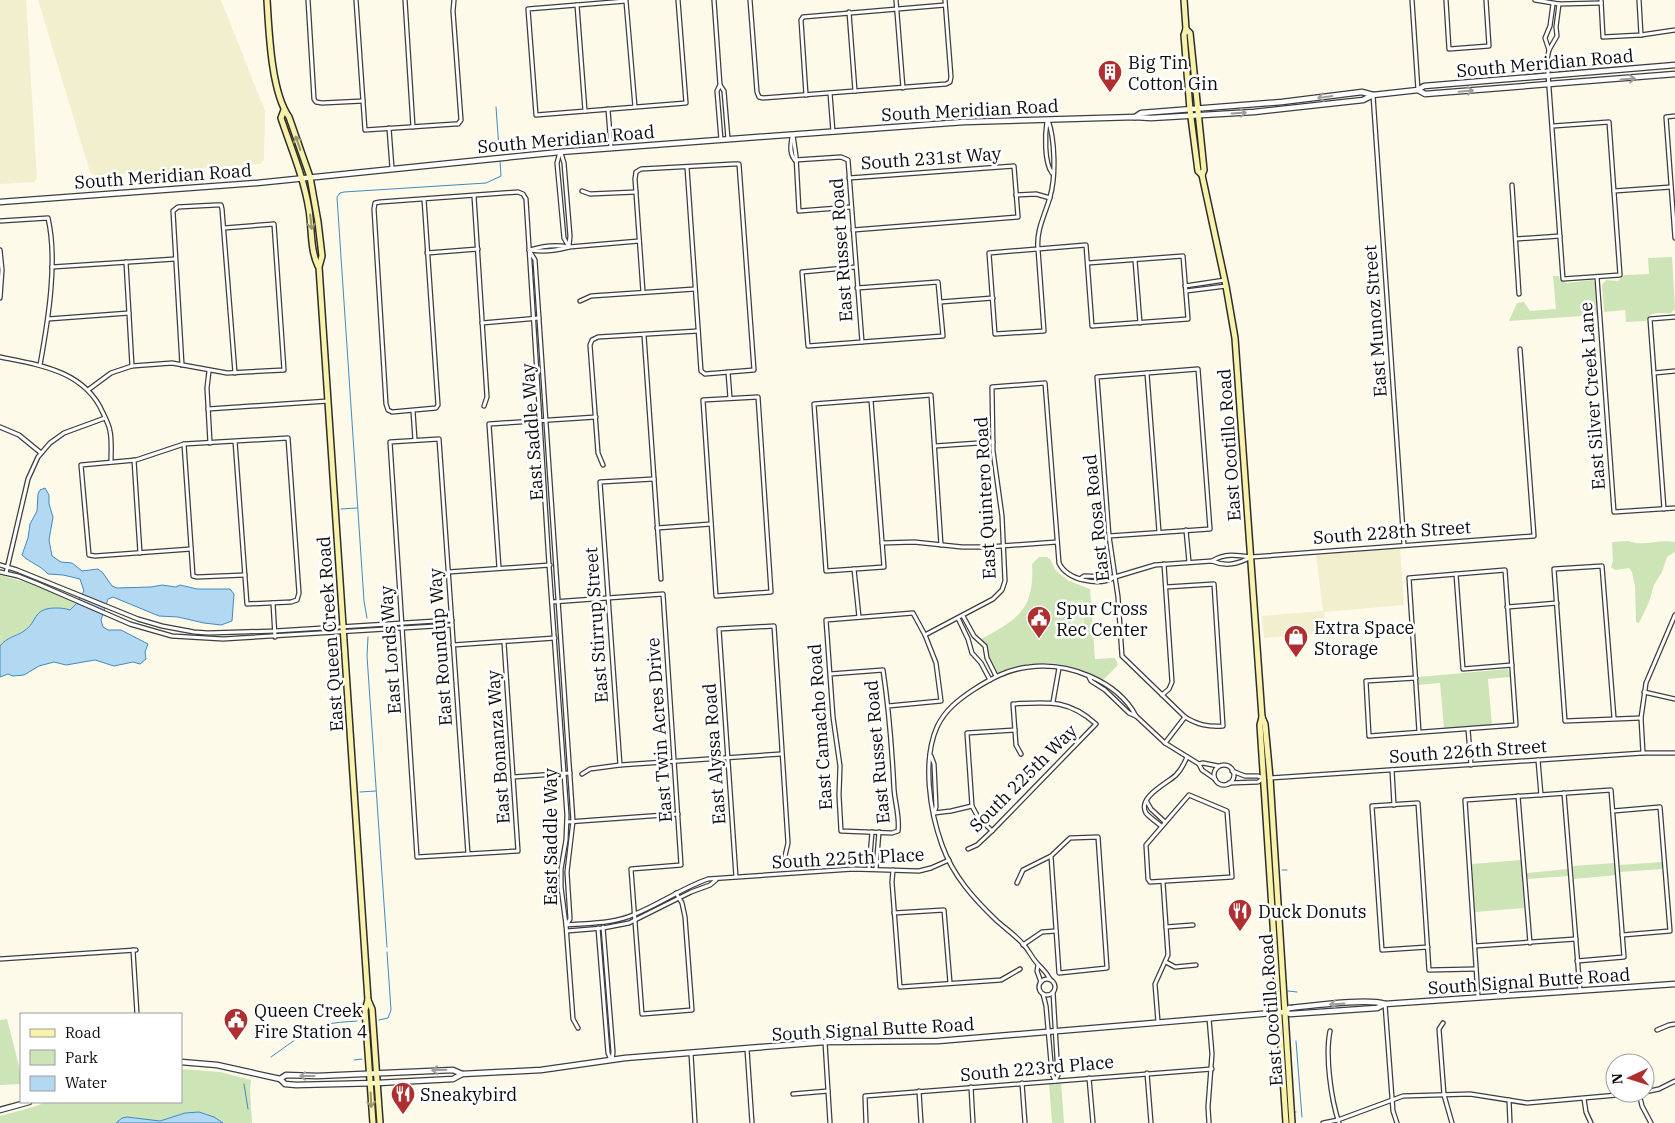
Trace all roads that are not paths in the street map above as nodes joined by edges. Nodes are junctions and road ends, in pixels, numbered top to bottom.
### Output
1 (267, 0) edge
2 (308, 0) edge
3 (356, 0) edge
4 (405, 0) edge
5 (454, 0) edge
6 (678, 0) edge
7 (714, 0) edge
8 (750, 0) edge
9 (896, 0) edge
10 (945, 0) edge
11 (1184, 0) edge
12 (1412, 0) edge
13 (1446, 0) edge
14 (1486, 0) edge
15 (1535, 0) edge
16 (1639, 0) edge
17 (1601, 1) edge
18 (1553, 4) junction
19 (1559, 4) junction
20 (577, 5) junction
21 (945, 6) junction
22 (897, 9) junction
23 (849, 12) junction
24 (1186, 29) junction
25 (1549, 29) junction
26 (1675, 30) edge
27 (1556, 31) junction
28 (1642, 35) junction
29 (1549, 50) junction
30 (1675, 65) edge
31 (1675, 74) edge
32 (1549, 76) junction
33 (720, 85) junction
34 (1550, 85) junction
35 (902, 88) junction
36 (1418, 90) junction
37 (855, 91) junction
38 (830, 93) junction
39 (806, 95) junction
40 (1373, 95) junction
41 (363, 101) junction
42 (635, 107) junction
43 (608, 109) junction
44 (284, 110) junction
45 (585, 111) junction
46 (1190, 113) junction
47 (1197, 113) junction
48 (1675, 116) edge
49 (1048, 120) junction
50 (1553, 126) junction
51 (413, 127) junction
52 (389, 128) junction
53 (833, 132) junction
54 (792, 135) junction
55 (728, 139) junction
56 (721, 140) junction
57 (611, 148) junction
58 (560, 152) junction
59 (845, 157) joint
60 (795, 160) junction
61 (687, 167) junction
62 (392, 168) junction
63 (1053, 173) junction
64 (1202, 175) junction
65 (310, 177) junction
66 (302, 178) junction
67 (850, 178) junction
68 (1512, 185) dead end
69 (1671, 187) junction
70 (582, 191) dead end
71 (1614, 191) junction
72 (636, 192) junction
73 (1016, 195) junction
74 (474, 196) junction
75 (1050, 198) junction
76 (424, 199) junction
77 (0, 202) edge
78 (851, 207) junction
79 (0, 221) edge
80 (224, 228) junction
81 (853, 230) junction
82 (1560, 236) junction
83 (1675, 238) edge
84 (1516, 239) junction
85 (640, 241) junction
86 (569, 247) junction
87 (478, 249) junction
88 (1038, 249) junction
89 (0, 250) edge
90 (529, 250) junction
91 (427, 253) junction
92 (175, 259) junction
93 (1135, 260) junction
94 (126, 262) junction
95 (1088, 263) junction
96 (319, 266) junction
97 (52, 267) junction
98 (856, 267) junction
99 (1597, 277) junction
100 (1225, 283) junction
101 (1185, 286) junction
102 (857, 288) junction
103 (695, 289) junction
104 (643, 292) junction
105 (1186, 292) junction
106 (1519, 294) dead end
107 (0, 298) edge
108 (993, 298) junction
109 (580, 301) dead end
110 (940, 302) junction
111 (129, 313) junction
112 (1675, 317) edge
113 (538, 318) junction
114 (48, 319) junction
115 (532, 319) junction
116 (482, 323) junction
117 (1140, 323) junction
118 (698, 331) junction
119 (644, 335) junction
120 (862, 342) junction
121 (1520, 348) dead end
122 (0, 357) edge
123 (40, 365) junction
124 (182, 365) junction
125 (132, 366) junction
126 (209, 371) junction
127 (1675, 371) edge
128 (728, 372) junction
129 (235, 373) junction
130 (1148, 373) junction
131 (1654, 373) junction
132 (88, 390) junction
133 (730, 398) junction
134 (328, 400) junction
135 (871, 400) junction
136 (484, 406) dead end
137 (208, 409) junction
138 (413, 411) junction
139 (596, 417) junction
140 (105, 418) junction
141 (545, 420) junction
142 (539, 421) junction
143 (0, 427) edge
144 (415, 440) junction
145 (235, 441) junction
146 (993, 442) junction
147 (210, 443) junction
148 (184, 444) junction
149 (935, 446) junction
150 (41, 453) junction
151 (134, 460) junction
152 (111, 463) junction
153 (603, 465) dead end
154 (654, 478) junction
155 (1675, 508) edge
156 (1664, 509) junction
157 (711, 524) junction
158 (658, 528) junction
159 (1186, 530) junction
160 (1159, 532) junction
161 (1109, 536) junction
162 (1057, 542) junction
163 (882, 544) junction
164 (941, 545) junction
165 (1404, 545) junction
166 (1004, 546) junction
167 (190, 549) junction
168 (140, 553) junction
169 (1251, 557) junction
170 (1212, 561) junction
171 (1188, 562) junction
172 (554, 564) junction
173 (1164, 564) junction
174 (0, 565) edge
175 (549, 565) junction
176 (8, 567) junction
177 (499, 568) junction
178 (854, 569) junction
179 (0, 572) edge
180 (448, 572) junction
181 (6, 573) junction
182 (1456, 574) junction
183 (245, 575) junction
184 (1093, 577) junction
185 (1115, 577) junction
186 (661, 579) dead end
187 (1080, 579) junction
188 (1093, 582) junction
189 (1166, 588) junction
190 (608, 598) junction
191 (557, 601) junction
192 (552, 602) junction
193 (273, 603) junction
194 (1557, 604) junction
195 (1507, 607) junction
196 (1675, 615) edge
197 (963, 616) junction
198 (859, 617) junction
199 (958, 618) junction
200 (452, 620) junction
201 (402, 623) junction
202 (452, 625) junction
203 (402, 628) junction
204 (343, 629) junction
205 (275, 631) junction
206 (925, 635) junction
207 (275, 637) junction
208 (554, 638) junction
209 (560, 638) junction
210 (504, 642) junction
211 (980, 643) junction
212 (454, 645) junction
213 (971, 648) junction
214 (985, 653) junction
215 (976, 657) junction
216 (1512, 666) junction
217 (1059, 668) junction
218 (830, 674) junction
219 (993, 678) junction
220 (1416, 678) junction
221 (1644, 692) junction
222 (1162, 695) junction
223 (1675, 699) edge
224 (1053, 702) junction
225 (888, 706) junction
226 (1185, 717) junction
227 (1614, 718) junction
228 (1641, 718) junction
229 (1468, 729) junction
230 (1015, 730) junction
231 (1420, 732) junction
232 (1165, 743) junction
233 (1643, 753) junction
234 (1675, 753) edge
235 (781, 754) junction
236 (1021, 754) dead end
237 (728, 757) junction
238 (1187, 758) junction
239 (1538, 760) junction
240 (674, 761) junction
241 (1199, 764) junction
242 (620, 765) junction
243 (1472, 765) junction
244 (1219, 766) junction
245 (1392, 770) junction
246 (1232, 771) junction
247 (570, 773) junction
248 (564, 774) junction
249 (582, 774) dead end
250 (513, 777) junction
251 (1267, 778) junction
252 (1215, 779) junction
253 (1229, 783) junction
254 (1564, 793) junction
255 (1541, 794) junction
256 (1518, 796) junction
257 (1147, 802) junction
258 (1394, 805) junction
259 (972, 806) junction
260 (1613, 811) junction
261 (934, 813) junction
262 (678, 814) junction
263 (573, 821) junction
264 (567, 822) junction
265 (1165, 822) junction
266 (1161, 826) junction
267 (992, 831) junction
268 (872, 832) junction
269 (879, 832) junction
270 (968, 849) dead end
271 (870, 851) junction
272 (878, 852) junction
273 (468, 854) junction
274 (785, 856) dead end
275 (1051, 856) junction
276 (949, 860) junction
277 (869, 868) junction
278 (876, 869) junction
279 (893, 870) junction
280 (736, 877) junction
281 (717, 880) junction
282 (1017, 882) dead end
283 (1163, 882) junction
284 (676, 893) junction
285 (679, 898) junction
286 (894, 913) junction
287 (634, 915) junction
288 (634, 920) junction
289 (603, 922) junction
290 (598, 923) junction
291 (566, 925) junction
292 (1193, 925) dead end
293 (1166, 927) junction
294 (603, 928) junction
295 (598, 929) junction
296 (567, 931) junction
297 (1056, 931) junction
298 (1622, 935) junction
299 (1576, 939) junction
300 (1530, 942) junction
301 (1024, 945) junction
302 (1475, 946) junction
303 (1428, 947) junction
304 (0, 959) edge
305 (1166, 962) junction
306 (1577, 962) junction
307 (1038, 964) junction
308 (1196, 965) dead end
309 (1476, 968) junction
310 (1020, 969) dead end
311 (1050, 979) junction
312 (1040, 982) junction
313 (950, 983) junction
314 (1675, 984) edge
315 (1580, 991) junction
316 (1053, 992) junction
317 (1043, 994) junction
318 (1478, 998) junction
319 (368, 1000) junction
320 (1385, 1004) junction
321 (1278, 1012) junction
322 (1285, 1012) junction
323 (137, 1013) edge
324 (1210, 1018) junction
325 (1158, 1023) junction
326 (1443, 1023) dead end
327 (1675, 1024) edge
328 (578, 1028) dead end
329 (1657, 1030) dead end
330 (1330, 1031) dead end
331 (1052, 1032) junction
332 (825, 1042) junction
333 (747, 1049) junction
334 (691, 1054) junction
335 (612, 1061) junction
336 (182, 1062) edge
337 (1212, 1069) junction
338 (370, 1073) junction
339 (377, 1073) junction
340 (462, 1074) junction
341 (1147, 1074) junction
342 (1089, 1078) junction
343 (280, 1079) junction
344 (1056, 1081) junction
345 (1675, 1081) edge
346 (370, 1083) junction
347 (378, 1083) junction
348 (1022, 1083) junction
349 (971, 1087) junction
350 (1655, 1090) edge
351 (828, 1091) junction
352 (919, 1091) junction
353 (793, 1094) dead end
354 (1444, 1095) junction
355 (1605, 1097) edge
356 (1392, 1099) junction
357 (1584, 1099) junction
358 (1509, 1100) junction
359 (25, 1103) edge
360 (1642, 1103) edge
361 (0, 1110) edge
362 (1339, 1121) edge
363 (373, 1123) edge
364 (380, 1123) edge
365 (695, 1123) edge
366 (752, 1123) edge
367 (830, 1123) edge
368 (866, 1123) edge
369 (921, 1123) edge
370 (973, 1123) edge
371 (1025, 1123) edge
372 (1093, 1123) edge
373 (1151, 1123) edge
374 (1209, 1123) edge
375 (1286, 1123) edge
376 (1292, 1123) edge
377 (1323, 1123) edge
378 (1397, 1123) edge
379 (1452, 1123) edge
380 (1510, 1123) edge
381 (1591, 1123) edge
382 (1650, 1123) edge

1 - 44 main road
2 - 41 street
3 - 41 street
4 - 51 street
5 - 51 street
6 - 42 street
7 - 33 street
8 - 39 street
9 - 22 street
10 - 21 street
11 - 24 main road
12 - 36 street
13 - 14 street
15 - 18 street
16 - 28 street
17 - 19 street
17 - 28 street
18 - 19 street
18 - 25 street
19 - 27 street
20 - 42 street
20 - 45 street
20 - 45 street
21 - 22 street
21 - 35 street
22 - 23 street
22 - 35 street
23 - 37 street
23 - 39 street
24 - 46 main road
24 - 47 main road
25 - 27 street
25 - 29 street
26 - 28 street
27 - 29 street
29 - 32 street
30 - 32 street, South Meridian Road
34 -> 31 street, South Meridian Road
32 - 34 street
32 - 36 street, South Meridian Road
33 - 55 street
33 - 56 street
36 -> 34 street, South Meridian Road
34 - 50 street
35 - 37 street
36 - 40 street, South Meridian Road
37 - 38 street
38 - 39 street
38 - 53 street
40 -> 47 street, South Meridian Road
47 -> 40 street, South Meridian Road
40 - 165 street, East Munoz Street
41 - 52 street
42 - 43 street
43 - 45 street
43 - 57 street
65 -> 44 main road, East Queen Creek Road
44 - 66 main road, East Queen Creek Road
46 - 47 street, South Meridian Road
46 - 49 street, South Meridian Road
46 - 64 main road
47 - 64 main road
48 - 69 street
49 - 53 street, South Meridian Road
49 - 63 street
49 - 63 street
50 - 71 street
50 - 82 street
51 - 52 street
52 - 62 street
53 - 54 street, South Meridian Road
54 - 55 street, South Meridian Road
54 - 60 street
55 - 56 street, South Meridian Road
56 - 57 street, South Meridian Road
57 - 58 street, South Meridian Road
58 - 62 street, South Meridian Road
58 - 86 street
58 - 86 street
59 - 60 street, South 231st Way
59 - 67 street, East Russet Road
60 - 78 street
61 - 72 street
61 - 103 street
61 - 128 street
62 - 65 street, South Meridian Road
63 - 75 street
64 - 100 main road, East Ocotillo Road
65 - 66 street, South Meridian Road
65 - 96 main road, East Queen Creek Road
66 - 77 street, South Meridian Road
66 -> 96 main road, East Queen Creek Road
67 - 73 street, South 231st Way
67 - 78 street, East Russet Road
68 - 84 street
69 - 71 street
69 - 83 street
70 - 72 street
71 - 99 street
72 - 85 street
73 - 75 street
73 - 81 street
74 - 76 street
74 - 87 street
74 - 90 street, East Saddle Way
75 - 88 street
76 - 91 street
76 - 138 street
78 - 81 street, East Russet Road
79 - 97 street
80 - 92 street
80 - 129 street
80 - 129 street
81 - 98 street, East Russet Road
82 - 84 street
82 - 99 street
84 - 106 street
85 - 86 street
85 - 104 street
86 - 90 street
87 - 91 street
87 - 116 street
88 - 95 street
88 - 108 street
88 - 108 street
89 - 107 street
90 - 113 street, East Saddle Way
90 - 115 street, East Saddle Way
91 - 138 street
92 - 94 street
92 - 124 street
93 - 95 street
93 - 101 street
93 - 117 street
94 - 97 street
94 - 111 street
95 - 117 street
96 - 134 main road, East Queen Creek Road
97 - 114 street
98 - 102 street, East Russet Road
98 - 120 street
99 - 156 street, East Silver Creek Lane
100 - 101 street
100 - 105 street
100 - 169 main road, East Ocotillo Road
101 - 105 street
102 - 110 street
102 - 120 street, East Russet Road
103 - 104 street
103 - 118 street
104 - 109 street
105 - 117 street
108 - 110 street
110 - 120 street
111 - 114 street
111 - 125 street
112 - 131 street
113 - 115 street
113 - 141 street, East Saddle Way
114 - 123 street
115 - 116 street
115 - 142 street, East Saddle Way
116 - 136 street
118 - 119 street
118 - 128 street
119 - 139 street
119 - 154 street
121 - 165 street, South 228th Street
122 - 123 street
123 - 132 street
124 - 125 street
124 - 126 street
125 - 132 street
126 - 129 street
126 - 137 street
127 - 131 street
128 - 133 street
130 - 159 street
130 - 160 street
130 - 161 street, East Rosa Road
131 - 156 street
132 - 140 street
133 - 157 street
133 - 157 street
134 - 137 street
134 - 204 main road, East Queen Creek Road
135 - 149 street
135 - 163 street
135 - 178 street
137 - 147 street
138 - 144 street
139 - 141 street
139 - 153 street
140 - 150 street
140 - 152 street
141 - 142 street
141 - 172 street, East Saddle Way
142 - 175 street, East Saddle Way
142 - 177 street
143 - 150 street
144 - 180 street, East Roundup Way
144 - 201 street, East Lords Way
145 - 147 street
145 - 183 street
145 - 193 street
146 - 149 street
146 - 162 street, East Quintero Road
146 - 166 street, East Quintero Road
147 - 148 street
148 - 151 street
148 - 167 street
149 - 164 street
150 - 176 street
151 - 152 street
151 - 168 street
152 - 168 street
154 - 158 street
154 - 190 street, East Stirrup Street
155 - 156 street
157 - 158 street
158 - 186 street
159 - 160 street
159 - 171 street
160 - 161 street
161 - 185 street, East Rosa Road
162 - 166 street
162 - 187 street, South 228th Street
163 - 164 street
163 - 178 street
164 - 166 street
165 - 169 street, South 228th Street
166 - 197 street, East Quintero Road
167 - 168 street
167 - 183 street
169 - 170 street, South 228th Street
169 - 170 street, South 228th Street
169 - 251 main road, East Ocotillo Road
170 - 171 street, South 228th Street
171 - 173 street, South 228th Street
172 - 175 street
172 - 191 street, East Saddle Way
173 - 185 street, South 228th Street
173 - 189 street
174 - 176 street
175 - 177 street
175 - 192 street, East Saddle Way
176 - 181 street
176 - 205 street
177 - 180 street
178 - 198 street
179 - 181 street
180 - 200 street, East Roundup Way
181 - 207 street
182 - 195 street
182 - 216 street
182 - 220 street
183 - 193 street
184 - 185 street, South 228th Street
184 - 187 street, South 228th Street
184 - 188 street
185 - 188 street, South 228th Street
185 - 222 street, East Rosa Road
187 - 188 street, South 228th Street
189 - 222 street
189 - 226 street
190 - 191 street
190 - 240 street, East Twin Acres Drive
190 - 242 street, East Stirrup Street
191 - 192 street
191 - 209 street, East Saddle Way
192 - 208 street, East Saddle Way
193 - 205 street
194 - 195 street
194 - 227 street
194 - 227 street
195 - 216 street
196 - 221 street
197 - 199 street
197 - 211 street
198 - 206 street
198 - 218 street, East Camacho Road
199 - 206 street
199 - 213 street
200 - 201 street
200 - 202 street, East Roundup Way
201 - 203 street, East Lords Way
201 - 204 street
202 - 203 street
202 - 212 street, East Roundup Way
203 - 204 street
203 - 273 street, East Lords Way
204 - 205 street
204 - 207 street
204 - 319 main road, East Queen Creek Road
205 - 207 street
206 - 225 street
208 - 209 street
208 - 210 street
208 - 248 street, East Saddle Way
209 - 247 street, East Saddle Way
210 - 212 street
210 - 250 street, East Bonanza Way
211 - 213 street
211 - 214 street
212 - 273 street, East Roundup Way
213 - 215 street
214 - 215 street
214 - 219 street
215 - 219 street
216 - 229 street
217 - 219 street
217 - 224 street
217 - 232 street
218 - 225 street, East Russet Road
218 - 268 street, East Camacho Road
219 - 261 street
220 - 231 street
220 - 231 street
221 - 223 street
221 - 228 street
222 - 226 street
224 - 230 street
224 - 267 street, South 225th Way
225 - 269 street, East Russet Road
226 - 232 street
227 - 228 street
228 - 233 street
229 - 231 street
229 - 243 street
230 - 236 street
230 - 259 street
232 - 238 street
233 - 234 street, South 226th Street
233 - 239 street, South 226th Street
235 - 237 street
235 - 237 street, East Alyssa Road
235 - 274 street
237 - 240 street
237 - 280 street, East Alyssa Road
238 - 241 street
238 - 257 street
239 - 243 street, South 226th Street
239 - 255 street
240 - 242 street
240 - 262 street, East Twin Acres Drive
241 - 244 street
241 - 252 street
242 - 249 street
243 - 245 street, South 226th Street
244 - 246 street
244 - 252 street
245 - 251 street, South 226th Street
245 - 258 street
246 - 251 street
246 - 253 street
247 - 248 street
247 - 263 street, East Saddle Way
248 - 250 street
248 - 264 street, East Saddle Way
250 - 273 street, East Bonanza Way
251 - 253 street
251 - 321 main road, East Ocotillo Road
251 - 322 main road, East Ocotillo Road
252 - 253 street
254 - 255 street
254 - 260 street
254 - 299 street
255 - 256 street
256 - 300 street
256 - 302 street
257 - 265 street
257 - 266 street
258 - 303 street
258 - 303 street
259 - 261 street
259 - 267 street
260 - 298 street
260 - 298 street
261 - 276 street
262 - 263 street
262 - 287 street, East Twin Acres Drive
263 - 264 street
263 - 291 street, East Saddle Way
264 - 291 street, East Saddle Way
265 - 266 street
265 - 283 street
266 - 283 street
267 - 270 street, South 225th Way
268 - 269 street
268 - 271 street
269 - 272 street
271 - 272 street
271 - 277 street
272 - 278 street
275 - 282 street
275 - 297 street
275 - 297 street
276 - 279 street, South 225th Place
276 - 301 street
277 - 278 street, South 225th Place
277 - 280 street, South 225th Place
278 - 279 street, South 225th Place
279 - 286 street
280 - 281 street, South 225th Place
281 - 284 street, South 225th Place
281 - 285 street, South 225th Place
283 - 293 street
284 - 285 street
284 - 287 street, South 225th Place
285 - 288 street, South 225th Place
285 - 288 street
286 - 313 street
286 - 313 street
287 - 288 street
287 - 289 street, South 225th Place
288 - 294 street, South 225th Place
289 - 290 street, South 225th Place
289 - 294 street
290 - 291 street, South 225th Place
290 - 295 street
291 - 296 street
292 - 293 street
293 - 305 street
294 - 295 street, South 225th Place
294 - 335 street
295 - 296 street, South 225th Place
295 - 335 street
296 - 328 street
297 - 301 street
298 - 306 street
299 - 300 street
299 - 306 street
300 - 302 street
301 - 307 street
302 - 309 street
303 - 309 street
304 - 323 street
305 - 308 street
305 - 325 street
306 - 315 street
307 - 311 street
307 - 312 street
309 - 318 street
310 - 313 street
311 - 312 street
311 - 316 street
312 - 317 street
314 - 315 street, South Signal Butte Road
315 - 318 street, South Signal Butte Road
316 - 317 street
316 - 331 street
317 - 331 street
318 - 320 street, South Signal Butte Road
319 - 338 main road, East Queen Creek Road
319 - 339 main road, East Queen Creek Road
320 - 322 street, South Signal Butte Road
320 - 356 street
321 - 322 street, South Signal Butte Road
321 - 324 street, South Signal Butte Road
321 - 375 main road, East Ocotillo Road
322 - 376 main road, East Ocotillo Road
324 - 325 street, South Signal Butte Road
324 - 337 street
325 - 331 street, South Signal Butte Road
326 - 354 street
327 - 329 street
330 - 362 street
331 - 332 street, South Signal Butte Road
331 - 344 street
332 - 333 street, South Signal Butte Road
332 - 351 street
333 - 334 street, South Signal Butte Road
333 - 366 street
334 - 335 street, South Signal Butte Road
334 - 365 street
335 - 340 street, South Signal Butte Road
336 - 343 street, South Signal Butte Road
337 - 341 street, South 223rd Place
337 - 374 street
338 - 339 street, South Signal Butte Road
338 -> 343 street, South Signal Butte Road
338 - 346 main road, East Queen Creek Road
340 -> 339 street, South Signal Butte Road
339 - 347 main road, East Queen Creek Road
340 - 347 street, South Signal Butte Road
341 - 342 street, South 223rd Place
341 - 373 street
342 - 344 street, South 223rd Place
342 - 372 street
343 - 346 street, South Signal Butte Road
344 - 348 street, South 223rd Place
345 - 350 street
346 - 347 street, South Signal Butte Road
346 -> 363 main road, East Queen Creek Road
347 - 364 main road, East Queen Creek Road
348 - 349 street, South 223rd Place
348 - 371 street
349 - 352 street, South 223rd Place
349 - 370 street
351 - 353 street
351 - 367 street
352 - 368 street, South 223rd Place
352 - 369 street
354 - 356 street
354 - 358 street
354 - 379 street
355 - 357 street
356 - 362 street
356 - 378 street
357 - 358 street
357 - 381 street
358 - 380 street
359 - 361 street
360 - 382 street
362 - 377 street

